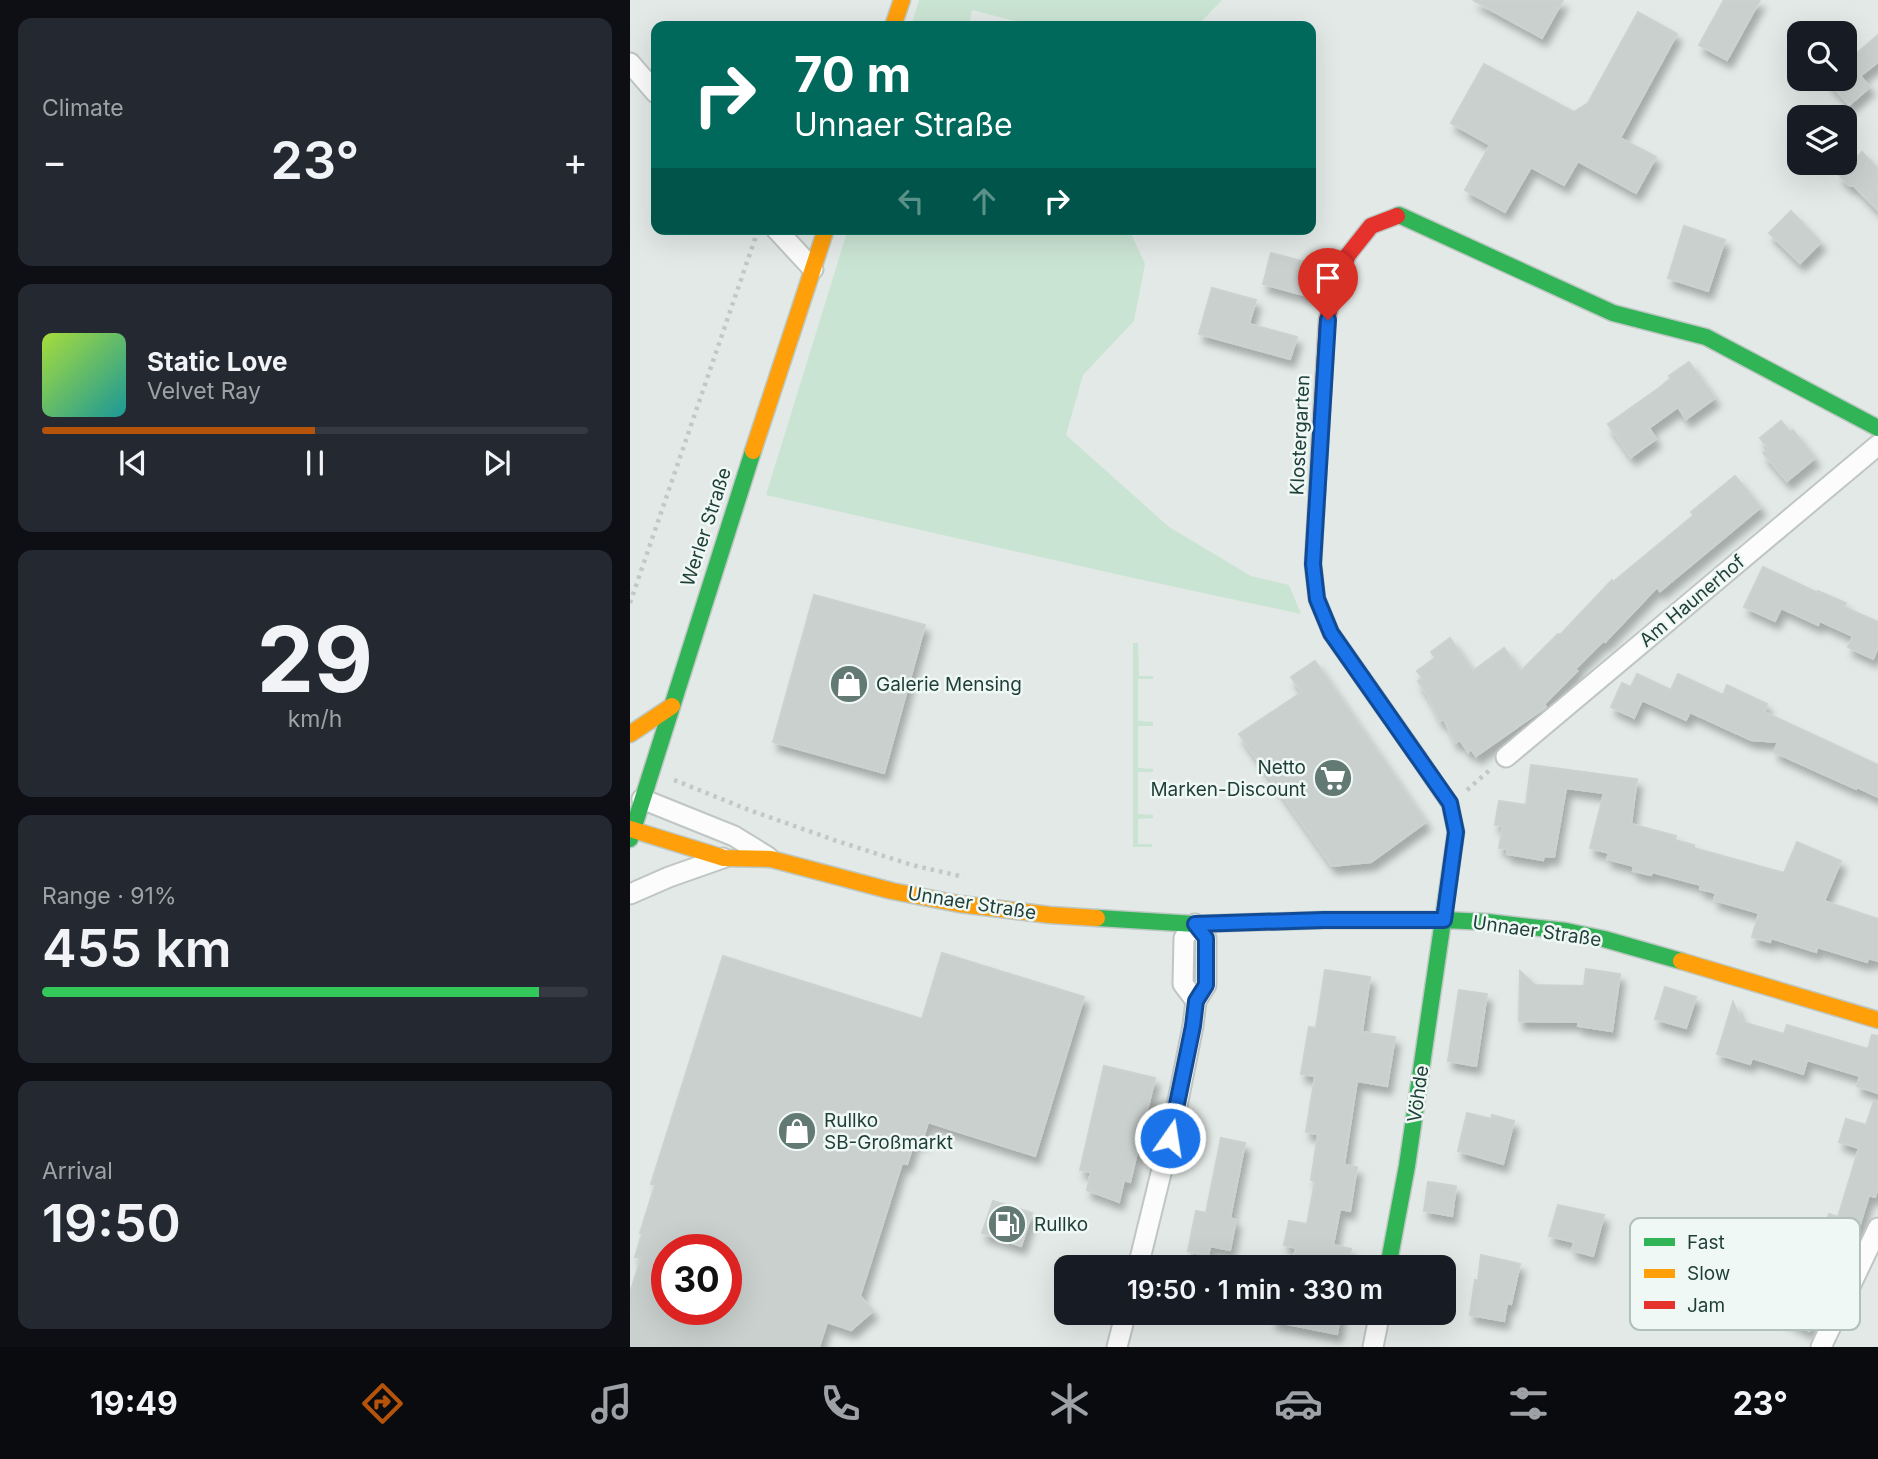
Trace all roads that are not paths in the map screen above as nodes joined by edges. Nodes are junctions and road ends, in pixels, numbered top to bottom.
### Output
1 (902, 0) edge
2 (895, 21) edge
3 (630, 63) edge
4 (651, 87) edge
5 (782, 235) edge
6 (824, 235) edge
7 (813, 269) junction
8 (1878, 428) edge
9 (1878, 445) edge
10 (672, 706) junction
11 (630, 734) edge
12 (1506, 757) road end
13 (636, 797) edge
14 (631, 833) edge
15 (724, 858) junction
16 (771, 859) junction
17 (630, 894) edge
18 (1444, 920) junction
19 (1195, 924) junction
20 (1878, 1020) edge
21 (1878, 1227) edge
22 (1141, 1255) edge
23 (1390, 1255) edge
24 (1860, 1265) edge
25 (1123, 1325) edge
26 (1377, 1325) edge
27 (1829, 1330) edge
28 (1117, 1347) edge
29 (1373, 1347) edge
30 (1821, 1347) edge

1 - 2 street
3 - 4 street
5 - 7 street
6 - 7 street, Werler Straße
7 - 10 street, Werler Straße
8 - 18 street, Klostergarten
9 - 12 street, Am Haunerhof
10 - 11 street
10 - 13 street, Werler Straße
13 - 14 street, Werler Straße
13 - 16 street, Unnaer Straße
14 - 15 street, Unnaer Straße
15 - 16 street, Unnaer Straße
15 - 17 street, Unnaer Straße
16 - 19 street, Unnaer Straße
18 - 19 street, Unnaer Straße
18 - 20 street, Unnaer Straße
18 - 23 street, Vöhde
19 - 22 street
21 - 24 street
25 - 28 street
26 - 29 street
27 - 30 street

